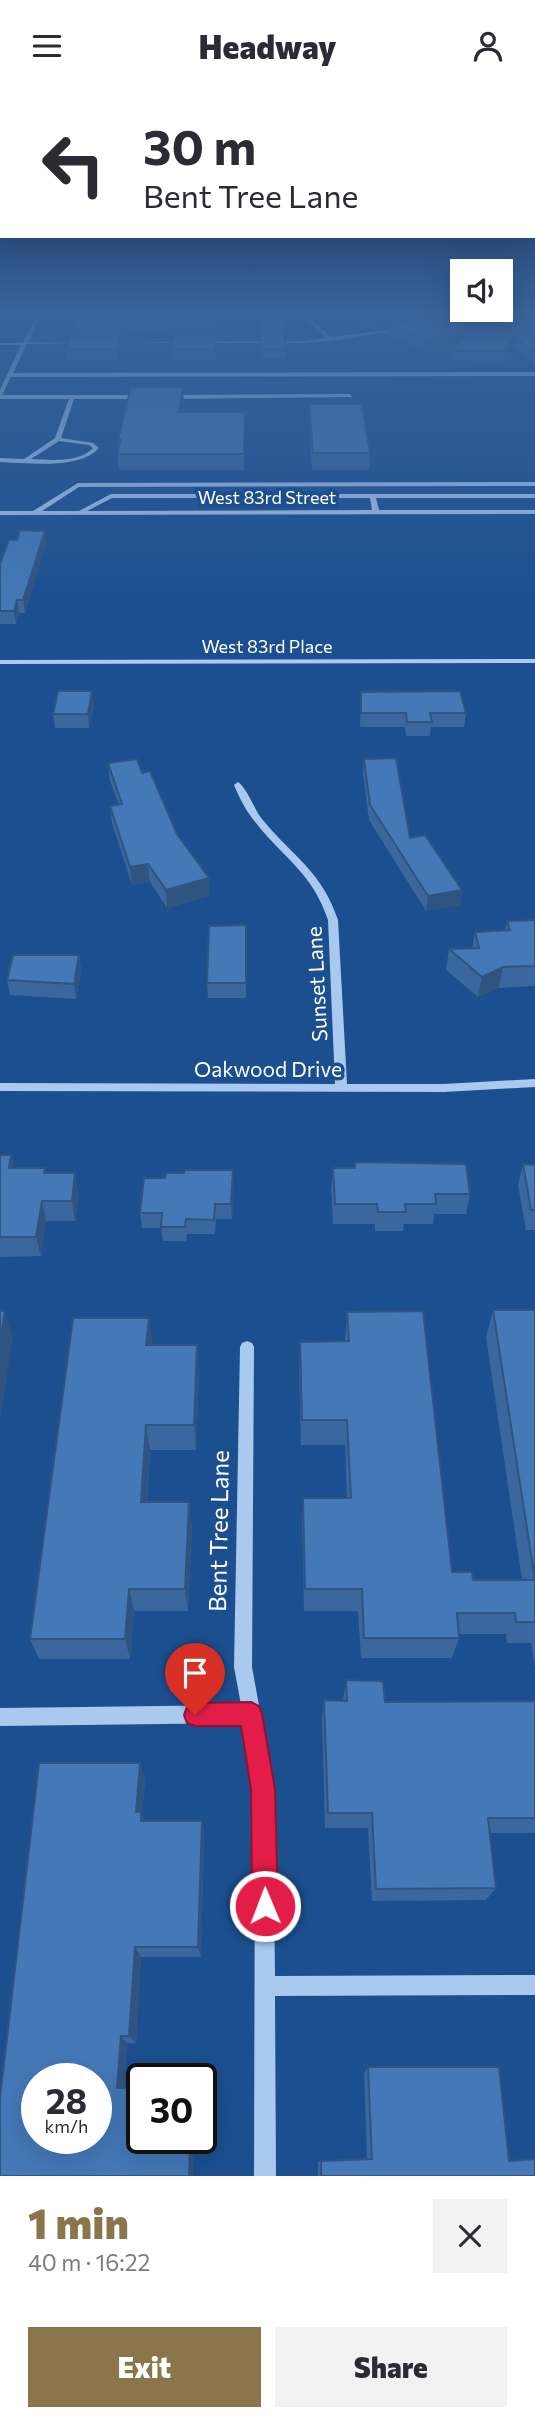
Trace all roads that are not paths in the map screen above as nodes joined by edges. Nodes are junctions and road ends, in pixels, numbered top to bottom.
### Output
1 (67, 411) edge
2 (58, 439) junction
3 (0, 460) edge
4 (26, 460) junction
5 (535, 484) edge
6 (373, 496) junction
7 (535, 496) edge
8 (101, 503) junction
9 (535, 512) edge
10 (0, 513) edge
11 (34, 513) junction
12 (79, 513) junction
13 (120, 513) junction
14 (376, 513) junction
15 (535, 661) edge
16 (0, 662) edge
17 (238, 785) dead end
18 (535, 1083) edge
19 (0, 1087) edge
20 (341, 1087) junction
21 (247, 1347) dead end
22 (251, 1714) junction
23 (0, 1717) edge
24 (535, 1985) edge
25 (266, 1986) junction
26 (265, 2176) edge

1 - 2 street
2 - 4 street
2 - 4 street
3 - 4 street
5 - 11 street
6 - 7 street
6 - 8 street
6 - 14 street
8 - 12 street
8 - 13 street
9 - 14 street, West 83rd Street
10 - 11 street, West 83rd Street
11 - 12 street, West 83rd Street
12 - 13 street, West 83rd Street
13 - 14 street, West 83rd Street
15 - 16 street, West 83rd Place
17 - 20 street, Sunset Lane
18 - 20 street, Oakwood Drive
19 - 20 street, Oakwood Drive
21 - 22 street, Bent Tree Lane
22 - 23 street
22 - 25 street, Bent Tree Lane
24 - 25 street
25 - 26 street, Bent Tree Lane

